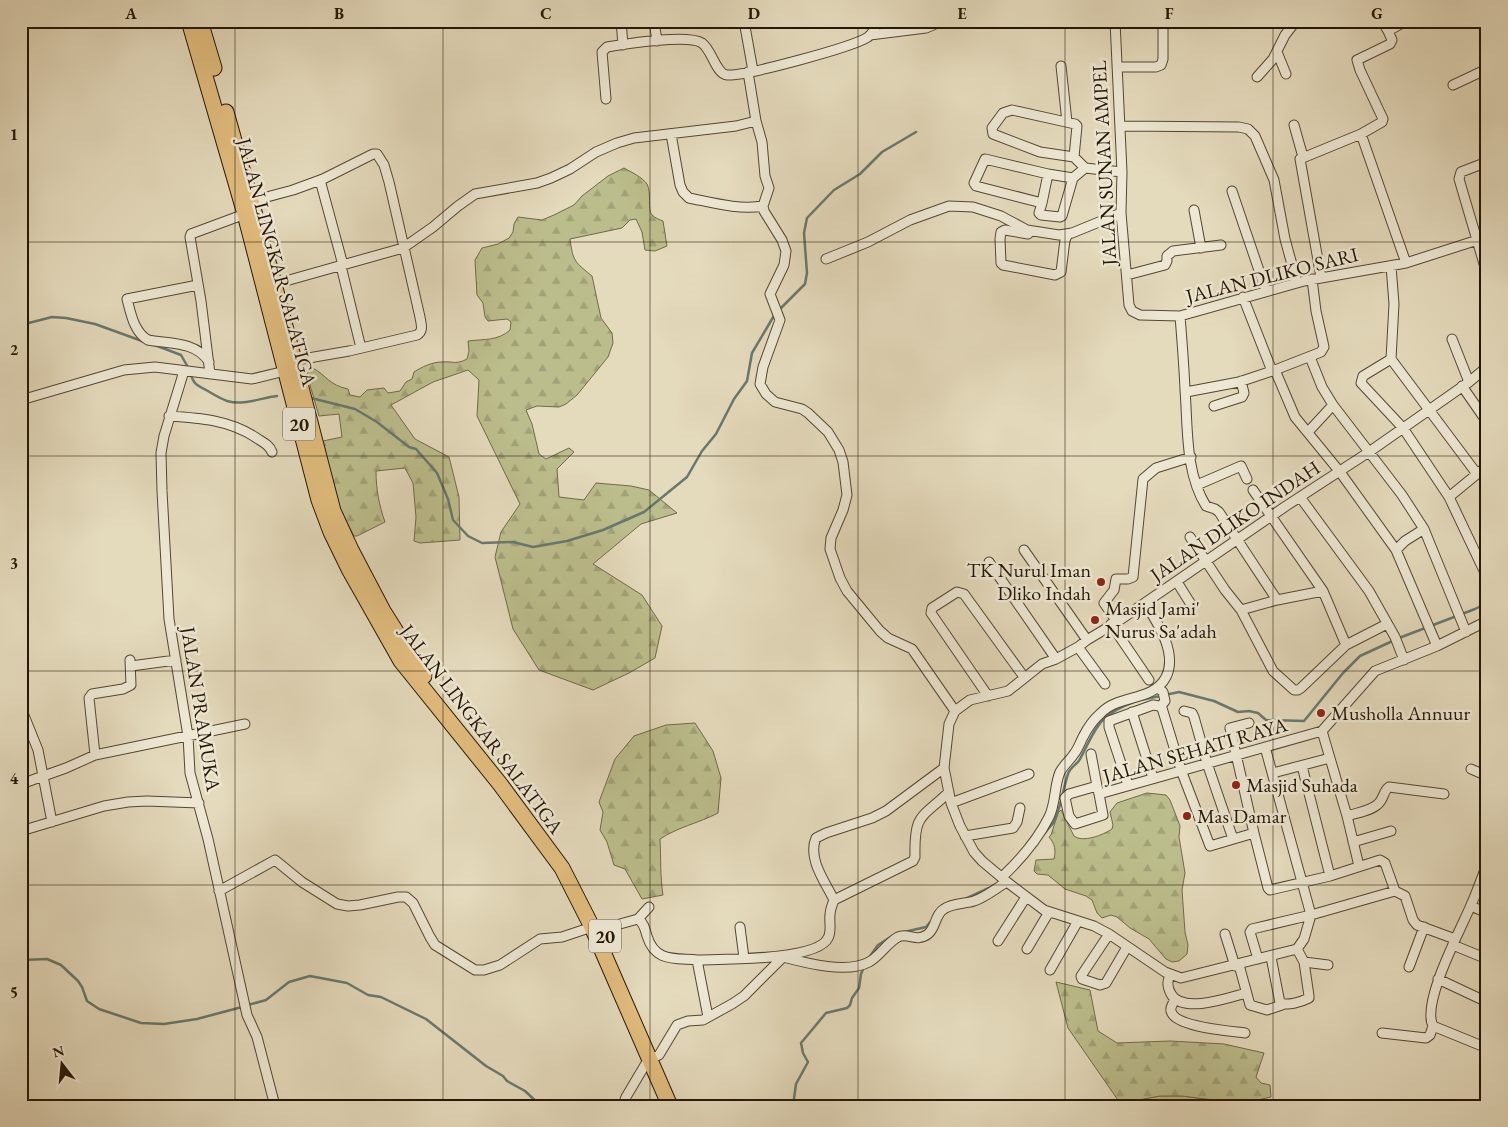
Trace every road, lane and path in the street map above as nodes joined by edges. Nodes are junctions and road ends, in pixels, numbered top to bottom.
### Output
1 (189, 21) edge
2 (200, 21) edge
3 (620, 21) edge
4 (654, 21) edge
5 (744, 21) edge
6 (877, 21) edge
7 (934, 21) edge
8 (1115, 21) edge
9 (1162, 21) edge
10 (1296, 21) edge
11 (1382, 21) edge
12 (1406, 21) edge
13 (1388, 31) junction
14 (870, 36) junction
15 (658, 41) junction
16 (623, 45) junction
17 (1277, 52) junction
18 (1061, 66) dead end
19 (1117, 67) junction
20 (1487, 69) edge
21 (750, 72) junction
22 (1286, 74) dead end
23 (1256, 77) dead end
24 (1453, 85) dead end
25 (606, 99) dead end
26 (756, 121) junction
27 (1066, 122) junction
28 (1294, 125) dead end
29 (1121, 126) junction
30 (671, 134) junction
31 (1361, 134) junction
32 (1074, 157) junction
33 (1304, 158) junction
34 (1487, 162) edge
35 (1085, 168) junction
36 (1122, 172) junction
37 (1048, 174) junction
38 (1073, 178) junction
39 (320, 180) junction
40 (1232, 191) dead end
41 (1042, 203) junction
42 (763, 206) junction
43 (248, 208) junction
44 (1194, 210) dead end
45 (1121, 213) junction
46 (1487, 236) edge
47 (1067, 237) junction
48 (1476, 240) junction
49 (1221, 245) dead end
50 (403, 248) junction
51 (1201, 248) junction
52 (826, 259) dead end
53 (1406, 263) junction
54 (342, 266) junction
55 (1391, 266) junction
56 (1487, 274) edge
57 (1127, 275) junction
58 (1316, 278) junction
59 (1297, 283) junction
60 (274, 284) junction
61 (198, 285) junction
62 (1266, 291) junction
63 (1243, 297) junction
64 (1129, 303) joint
65 (1180, 316) junction
66 (1452, 339) dead end
67 (361, 348) junction
68 (1310, 357) junction
69 (1391, 359) junction
70 (208, 362) junction
71 (288, 365) junction
72 (1487, 367) edge
73 (188, 371) junction
74 (1274, 371) junction
75 (210, 374) junction
76 (1242, 381) junction
77 (1465, 384) junction
78 (1186, 392) junction
79 (21, 400) edge
80 (1333, 405) junction
81 (1214, 406) dead end
82 (1428, 409) junction
83 (169, 416) junction
84 (1487, 422) edge
85 (1403, 428) junction
86 (1308, 432) junction
87 (272, 452) dead end
88 (1370, 452) junction
89 (1191, 457) junction
90 (1482, 470) edge
91 (1340, 472) junction
92 (1247, 479) dead end
93 (1487, 480) edge
94 (1197, 485) junction
95 (1253, 490) dead end
96 (1300, 497) junction
97 (1450, 497) junction
98 (1270, 517) junction
99 (1424, 529) junction
100 (1190, 538) dead end
101 (1237, 540) junction
102 (1024, 550) dead end
103 (1396, 550) junction
104 (1206, 561) junction
105 (989, 562) dead end
106 (1487, 576) edge
107 (1177, 582) junction
108 (1323, 592) junction
109 (1277, 600) junction
110 (1145, 603) junction
111 (1192, 606) dead end
112 (1241, 610) junction
113 (1487, 621) edge
114 (1114, 623) junction
115 (1387, 624) junction
116 (1466, 632) junction
117 (1087, 640) junction
118 (1346, 645) junction
119 (1437, 646) junction
120 (1078, 647) junction
121 (1056, 659) junction
122 (176, 660) junction
123 (1404, 660) junction
124 (1024, 678) junction
125 (1150, 680) dead end
126 (1104, 684) dead end
127 (988, 696) junction
128 (1162, 697) junction
129 (21, 708) edge
130 (1184, 710) dead end
131 (955, 711) junction
132 (1132, 712) junction
133 (1249, 723) dead end
134 (245, 724) dead end
135 (1322, 731) junction
136 (188, 736) junction
137 (1265, 747) junction
138 (1091, 754) dead end
139 (95, 755) junction
140 (1237, 755) junction
141 (1330, 758) junction
142 (1207, 763) junction
143 (1302, 766) junction
144 (944, 768) junction
145 (1471, 769) dead end
146 (1181, 770) junction
147 (1029, 774) dead end
148 (1273, 774) junction
149 (45, 776) junction
150 (1487, 776) edge
151 (1153, 778) junction
152 (21, 784) edge
153 (1128, 785) junction
154 (1098, 790) junction
155 (949, 792) junction
156 (1444, 794) dead end
157 (199, 803) junction
158 (952, 803) junction
159 (1020, 808) dead end
160 (1347, 816) junction
161 (52, 822) junction
162 (21, 831) edge
163 (1391, 831) dead end
164 (1254, 833) junction
165 (965, 836) junction
166 (1233, 839) junction
167 (1353, 842) junction
168 (1359, 866) junction
169 (1487, 866) edge
170 (1330, 876) junction
171 (1004, 879) junction
172 (1302, 884) junction
173 (219, 891) junction
174 (1395, 891) junction
175 (1026, 897) junction
176 (834, 900) junction
177 (1471, 906) junction
178 (649, 907) dead end
179 (1049, 912) junction
180 (1487, 913) edge
181 (1311, 915) junction
182 (638, 919) junction
183 (1078, 921) junction
184 (740, 927) dead end
185 (1424, 927) junction
186 (597, 928) junction
187 (1109, 934) junction
188 (1225, 934) dead end
189 (998, 941) dead end
190 (1454, 942) junction
191 (1127, 947) junction
192 (1027, 948) dead end
193 (1297, 949) junction
194 (783, 957) junction
195 (1271, 957) junction
196 (744, 958) junction
197 (1258, 959) junction
198 (1487, 959) edge
199 (697, 960) junction
200 (1304, 962) junction
201 (1237, 965) junction
202 (1328, 965) dead end
203 (1409, 967) dead end
204 (1050, 970) dead end
205 (1170, 975) junction
206 (1438, 979) junction
207 (1246, 993) junction
208 (1175, 1000) junction
209 (1487, 1002) edge
210 (1282, 1005) junction
211 (708, 1017) junction
212 (1433, 1026) junction
213 (1245, 1033) dead end
214 (1382, 1033) dead end
215 (1487, 1048) edge
216 (654, 1057) junction
217 (275, 1106) edge
218 (623, 1106) edge
219 (670, 1106) edge
220 (681, 1106) edge

1 - 43 highway, JALAN LINGKAR SALATIGA / 20
2 - 43 highway, JALAN LINGKAR SALATIGA / 20
3 - 16 street
4 - 15 street
5 - 21 street
6 - 14 street
7 - 14 street
8 - 19 street, JALAN SUNAN AMPEL
9 - 19 street
10 - 17 street
11 - 13 street
12 - 13 street
13 - 31 street
14 - 21 street
15 - 16 street
15 - 21 street
16 - 25 street
17 - 22 street
17 - 23 street
18 - 27 street
19 - 29 street, JALAN SUNAN AMPEL
20 - 24 street
21 - 26 street
26 - 30 street
26 - 42 street
27 - 32 street
27 - 32 street
28 - 33 street
29 - 36 street, JALAN SUNAN AMPEL
29 - 59 street
30 - 42 street
30 - 50 street
31 - 33 street
31 - 53 street
32 - 35 street
33 - 58 street
34 - 48 street
35 - 36 street
35 - 38 street
36 - 45 street, JALAN SUNAN AMPEL
37 - 38 street
37 - 41 street
37 - 41 street
38 - 41 street
39 - 43 street
39 - 50 street
39 - 54 street
40 - 62 street
42 - 131 street
43 - 60 highway, JALAN LINGKAR SALATIGA / 20
43 - 61 street
43 - 71 highway, JALAN LINGKAR SALATIGA / 20
44 - 51 street
45 - 47 street
45 - 57 street, JALAN SUNAN AMPEL
46 - 48 street, JALAN DLIKO SARI
47 - 47 street
47 - 52 street
48 - 53 street, JALAN DLIKO SARI
48 - 56 street
49 - 51 street
50 - 54 street
50 - 67 street
51 - 57 street
53 - 55 street, JALAN DLIKO SARI
54 - 60 street
54 - 67 street
55 - 58 street, JALAN DLIKO SARI
55 - 69 street
57 - 64 street, JALAN SUNAN AMPEL
58 - 59 street, JALAN DLIKO SARI
58 - 68 street
59 - 62 street, JALAN DLIKO SARI
60 - 71 highway, JALAN LINGKAR SALATIGA / 20
61 - 70 street
61 - 70 street
62 - 63 street, JALAN DLIKO SARI
63 - 65 street, JALAN DLIKO SARI
63 - 74 street
64 - 65 street, JALAN DLIKO SARI
65 - 78 street
66 - 77 street
67 - 71 street
68 - 74 street
68 - 80 street
69 - 82 street
69 - 85 street
70 - 75 street
71 - 75 street
71 - 186 highway, JALAN LINGKAR SALATIGA / 20
72 - 77 street, JALAN DLIKO INDAH
73 - 75 street
73 - 79 street
73 - 83 street, JALAN PRAMUKA
74 - 76 street
74 - 86 street
76 - 78 street
76 - 81 street
77 - 82 street, JALAN DLIKO INDAH
77 - 84 street
78 - 89 street
80 - 86 street
80 - 88 street
82 - 85 street, JALAN DLIKO INDAH
82 - 90 street
83 - 87 street
83 - 122 street, JALAN PRAMUKA
85 - 88 street, JALAN DLIKO INDAH
85 - 97 street
86 - 91 street
88 - 91 street, JALAN DLIKO INDAH
88 - 99 street
89 - 94 street
89 - 114 street
90 - 93 street
90 - 97 street
91 - 96 street, JALAN DLIKO INDAH
91 - 103 street
92 - 94 street
94 - 101 street
95 - 98 street
96 - 98 street, JALAN DLIKO INDAH
96 - 115 street
97 - 106 street
98 - 101 street, JALAN DLIKO INDAH
98 - 108 street
99 - 103 street
99 - 116 street
100 - 104 street
101 - 104 street, JALAN DLIKO INDAH
101 - 109 street
102 - 117 street
103 - 119 street
104 - 107 street, JALAN DLIKO INDAH
104 - 112 street
105 - 121 street
107 - 110 street, JALAN DLIKO INDAH
107 - 111 street
108 - 109 street
108 - 118 street
109 - 112 street
110 - 114 street, JALAN DLIKO INDAH
110 - 128 street
112 - 118 street
113 - 116 street
114 - 117 street, JALAN DLIKO INDAH
114 - 125 street
115 - 118 street
115 - 123 street
116 - 119 street
117 - 120 street, JALAN DLIKO INDAH
119 - 123 street
120 - 121 street, JALAN DLIKO INDAH
120 - 126 street
121 - 124 street, JALAN DLIKO INDAH
122 - 136 street, JALAN PRAMUKA
122 - 139 street
123 - 135 street
124 - 127 street, JALAN DLIKO INDAH
124 - 127 street
127 - 131 street, JALAN DLIKO INDAH
128 - 132 street
128 - 146 street
128 - 171 street
129 - 149 street
130 - 142 street
131 - 144 street
132 - 151 street
132 - 153 street
133 - 140 street
134 - 136 street
135 - 137 street, JALAN SEHATI RAYA
135 - 141 street
136 - 139 street
136 - 157 street, JALAN PRAMUKA
137 - 140 street, JALAN SEHATI RAYA
137 - 148 street
138 - 154 street
139 - 149 street
140 - 142 street, JALAN SEHATI RAYA
140 - 164 street
141 - 143 street
141 - 160 street
142 - 146 street, JALAN SEHATI RAYA
142 - 166 street
143 - 148 street
143 - 170 street
144 - 155 street
144 - 176 street
145 - 150 street
146 - 151 street, JALAN SEHATI RAYA
146 - 166 street
147 - 158 street
148 - 172 street
149 - 152 street
149 - 161 street
151 - 153 street, JALAN SEHATI RAYA
153 - 154 street, JALAN SEHATI RAYA
154 - 154 street, JALAN SEHATI RAYA
155 - 158 street
155 - 176 street
156 - 160 street
157 - 161 street
157 - 173 street, JALAN PRAMUKA
158 - 165 street
159 - 165 street
160 - 167 street
161 - 162 street
163 - 167 street
164 - 166 street
164 - 172 street
165 - 171 street
167 - 168 street
168 - 170 street
168 - 174 street
169 - 177 street
170 - 172 street
171 - 175 street
171 - 194 street
172 - 181 street
173 - 186 street
173 - 217 street, JALAN PRAMUKA
174 - 181 street
174 - 185 street
175 - 179 street
175 - 189 street
176 - 194 street
177 - 180 street
177 - 190 street
178 - 182 street
179 - 183 street
179 - 192 street
181 - 193 street
181 - 197 street
182 - 186 street
182 - 199 street
183 - 187 street
183 - 204 street
184 - 196 street
185 - 190 street
185 - 203 street
186 - 216 highway, JALAN LINGKAR SALATIGA / 20
187 - 191 street
187 - 191 street
188 - 201 street
190 - 198 street
190 - 206 street
191 - 205 street
193 - 195 street
193 - 200 street
194 - 196 street
194 - 211 street
195 - 197 street
195 - 210 street
196 - 199 street
197 - 201 street
199 - 211 street
200 - 202 street
200 - 210 street
201 - 205 street
201 - 207 street
205 - 208 street
206 - 209 street
206 - 212 street
207 - 208 street
207 - 210 street
208 - 213 street
211 - 216 street
212 - 214 street
212 - 215 street
216 - 218 street
216 - 219 highway, JALAN LINGKAR SALATIGA / 20
216 - 220 highway, JALAN LINGKAR SALATIGA / 20

